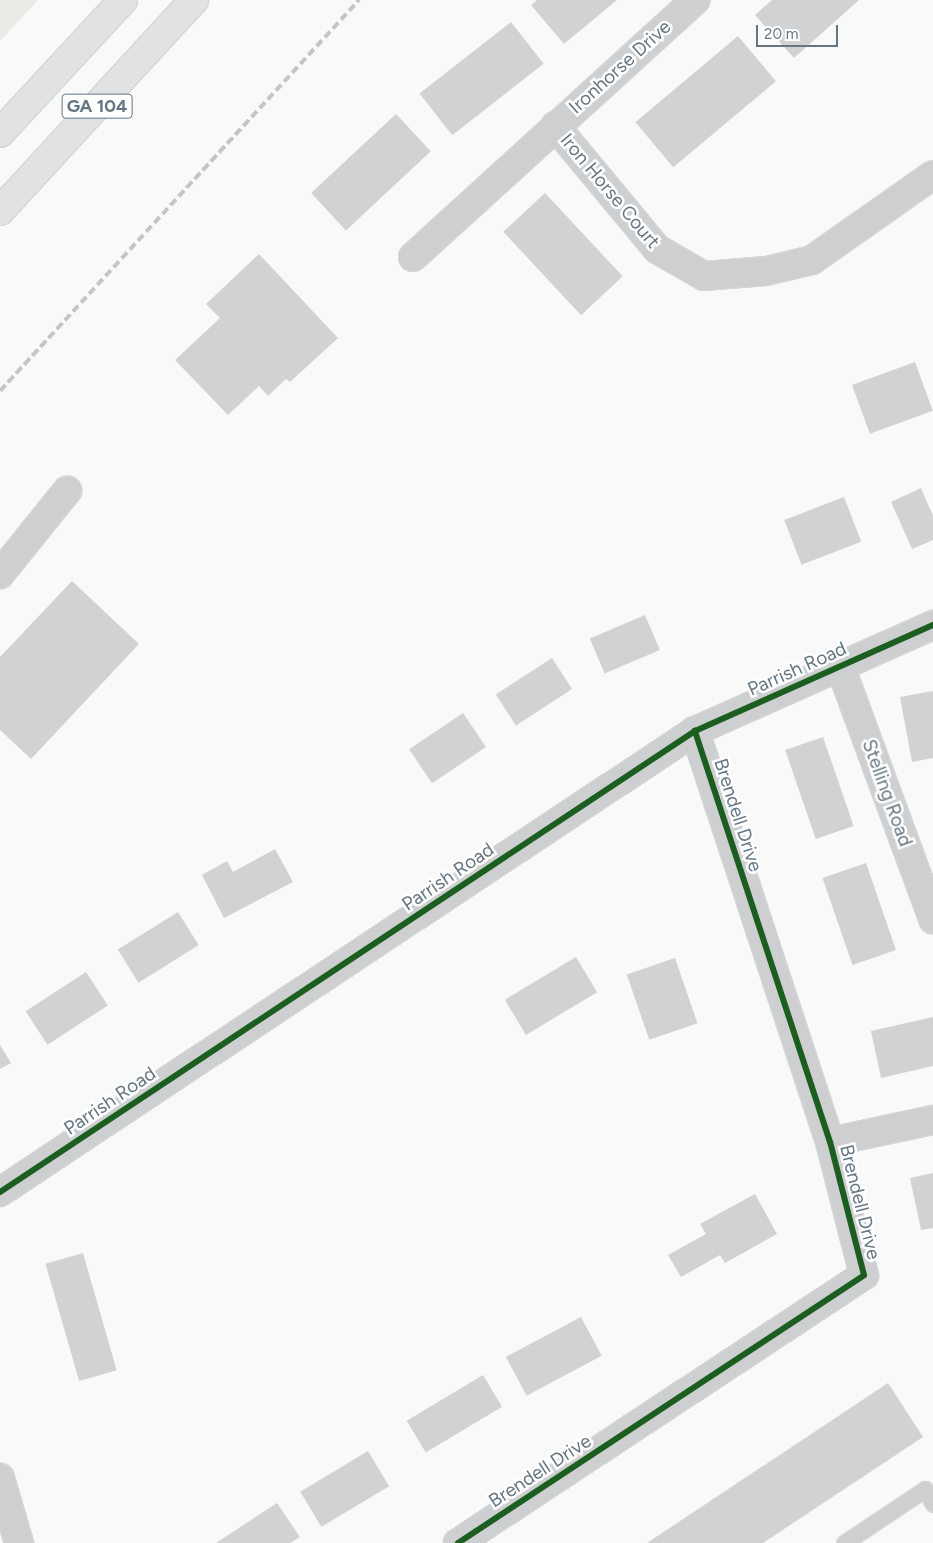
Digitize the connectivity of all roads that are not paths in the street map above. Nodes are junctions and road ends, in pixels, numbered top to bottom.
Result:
1 (123, 0) edge
2 (194, 0) edge
3 (695, 0) edge
4 (555, 126) junction
5 (0, 133) edge
6 (933, 175) edge
7 (0, 211) edge
8 (413, 257) dead end
9 (68, 491) dead end
10 (0, 574) edge
11 (933, 625) edge
12 (840, 666) junction
13 (695, 731) junction
14 (933, 919) edge
15 (933, 1120) edge
16 (830, 1142) junction
17 (0, 1192) edge
18 (0, 1478) edge
19 (933, 1504) edge
20 (19, 1543) edge
21 (458, 1543) edge
22 (844, 1543) edge

1 - 5 main road, GA 104
2 - 7 main road, GA 104
3 - 4 street, Ironhorse Drive
4 - 6 street, Iron Horse Court
4 - 8 street, Ironhorse Drive
9 - 10 street
11 - 12 street, Parrish Road
12 - 13 street, Parrish Road
12 - 14 street, Stelling Road
13 - 16 street, Brendell Drive
13 - 17 street, Parrish Road
15 - 16 street
16 - 21 street, Brendell Drive
18 - 20 street
19 - 22 lane

